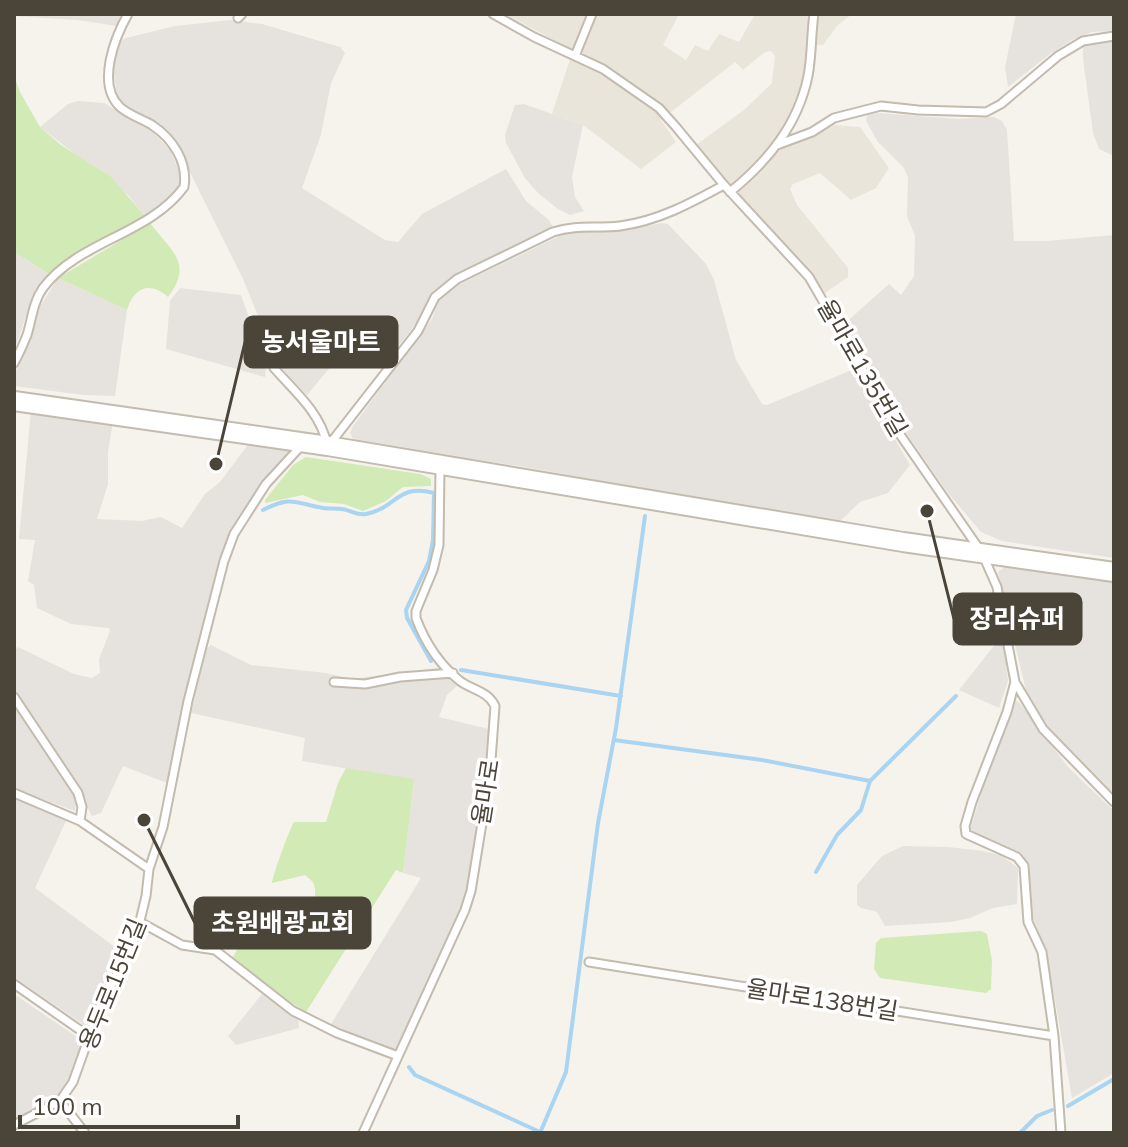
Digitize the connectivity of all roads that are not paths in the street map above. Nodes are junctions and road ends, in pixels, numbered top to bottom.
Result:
1 (128, 14) edge
2 (493, 14) edge
3 (592, 14) edge
4 (814, 14) edge
5 (1114, 36) edge
6 (575, 56) junction
7 (777, 145) junction
8 (724, 185) junction
9 (730, 192) junction
10 (14, 363) edge
11 (274, 368) dead end
12 (14, 401) edge
13 (304, 443) junction
14 (328, 446) junction
15 (440, 465) junction
16 (982, 553) junction
17 (1114, 572) edge
18 (453, 673) junction
19 (334, 682) dead end
20 (1015, 682) junction
21 (14, 697) edge
22 (14, 793) edge
23 (1114, 802) edge
24 (80, 821) junction
25 (149, 869) junction
26 (140, 922) junction
27 (589, 962) dead end
28 (14, 984) edge
29 (1054, 1036) junction
30 (90, 1037) junction
31 (398, 1056) junction
32 (60, 1101) junction
33 (14, 1125) edge
34 (85, 1133) edge
35 (363, 1133) edge
36 (1061, 1133) edge

1 - 10 lane
2 - 6 lane, 율마로135번길
3 - 6 lane
4 - 7 lane
5 - 7 lane
6 - 8 lane, 율마로135번길
7 - 9 lane
8 - 9 lane, 율마로135번길
8 - 14 lane
9 - 16 lane, 율마로135번길
11 - 14 lane
12 - 13 street
13 - 14 street
13 - 25 lane, 용두로15번길
14 - 15 street
15 - 16 street
15 - 18 lane, 율마로
16 - 17 street
16 - 20 lane
18 - 19 lane
18 - 31 lane, 율마로
20 - 23 lane
20 - 29 lane
21 - 24 lane
22 - 24 lane
24 - 25 lane
25 - 26 lane, 용두로15번길
26 - 30 lane, 용두로15번길
26 - 31 lane
27 - 29 lane, 율마로138번길
28 - 30 lane
29 - 36 lane
30 - 32 lane, 용두로15번길
31 - 35 lane, 율마로
32 - 33 lane
32 - 34 lane

